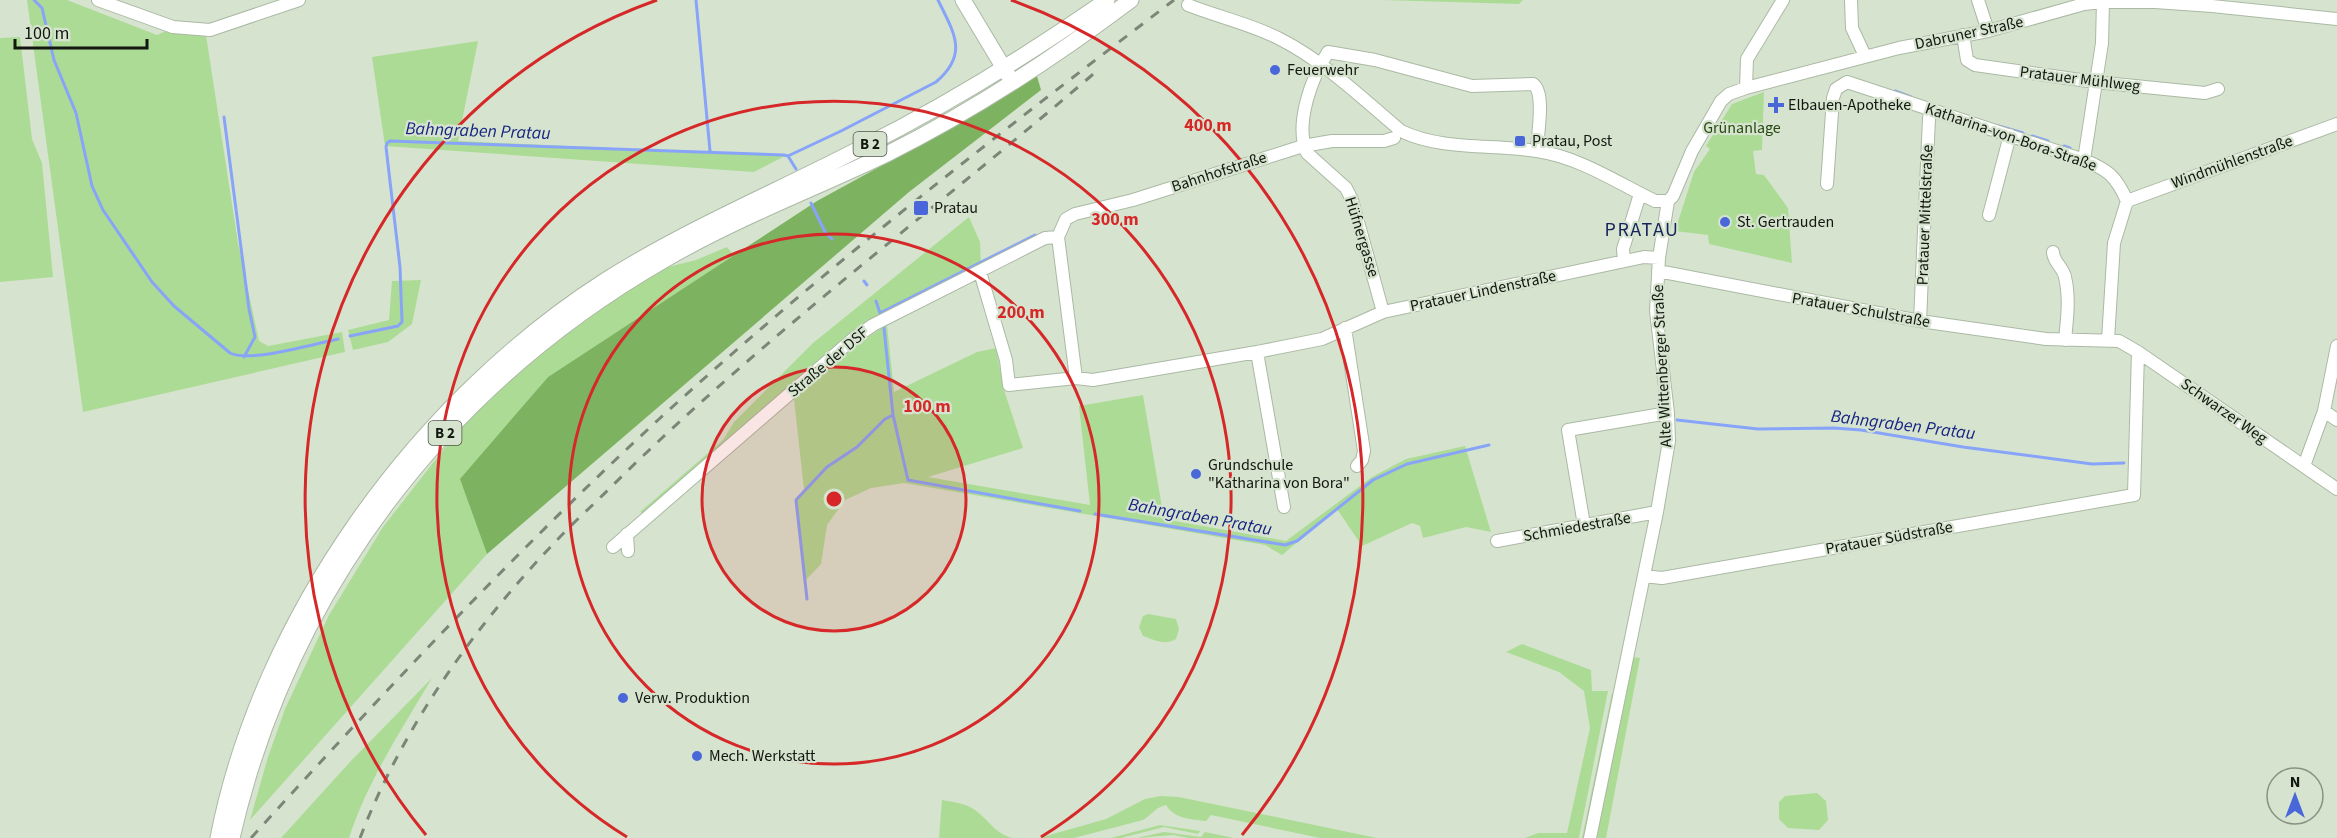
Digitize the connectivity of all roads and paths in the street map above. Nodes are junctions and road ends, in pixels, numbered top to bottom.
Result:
1 (98, 0) edge
2 (299, 0) edge
3 (963, 0) edge
4 (1107, 0) edge
5 (1131, 0) edge
6 (1783, 0) edge
7 (1851, 0) edge
8 (1978, 0) edge
9 (2103, 2) junction
10 (1188, 5) dead end
11 (2337, 19) edge
12 (1988, 32) junction
13 (1964, 35) junction
14 (1865, 56) junction
15 (1844, 62) junction
16 (1321, 64) junction
17 (1004, 69) junction
18 (1013, 82) junction
19 (1847, 82) junction
20 (2095, 82) junction
21 (1746, 88) junction
22 (2218, 88) dead end
23 (1931, 110) junction
24 (2337, 124) edge
25 (2010, 135) junction
26 (1394, 138) dead end
27 (1303, 146) junction
28 (1537, 151) junction
29 (2084, 160) junction
30 (1827, 184) dead end
31 (1640, 194) junction
32 (1668, 201) junction
33 (2127, 201) junction
34 (1989, 215) dead end
35 (1058, 237) junction
36 (2053, 252) dead end
37 (1659, 258) junction
38 (1624, 261) junction
39 (1658, 271) junction
40 (980, 272) junction
41 (1383, 312) junction
42 (1920, 321) junction
43 (1345, 328) junction
44 (2065, 340) junction
45 (2108, 340) junction
46 (2337, 346) edge
47 (1257, 352) junction
48 (2138, 352) junction
49 (1076, 378) junction
50 (2324, 411) junction
51 (1668, 413) junction
52 (2337, 420) edge
53 (1357, 466) dead end
54 (2304, 466) junction
55 (2337, 489) edge
56 (1284, 507) dead end
57 (1657, 512) junction
58 (1584, 525) junction
59 (627, 534) junction
60 (1497, 542) dead end
61 (613, 547) dead end
62 (628, 551) dead end
63 (1644, 576) junction
64 (223, 836) edge
65 (1590, 838) edge

1 - 2 street
3 - 17 main road
4 - 17 main road, B 2
5 - 18 main road, B 2
6 - 21 street
7 - 14 street
8 - 12 street
9 - 11 street, Dabruner Straße
9 - 12 street, Dabruner Straße
9 - 20 street
10 - 16 street
12 - 13 street, Dabruner Straße
13 - 14 street, Dabruner Straße
13 - 20 street, Pratauer Mühlweg
14 - 15 street, Dabruner Straße
15 - 19 street
15 - 21 street, Dabruner Straße
16 - 27 street
16 - 28 street
16 - 28 street
17 - 18 main road
17 - 64 main road, B 2
18 - 64 main road, B 2
19 - 23 street, Katharina-von-Bora-Straße
19 - 30 street
20 - 22 street, Pratauer Mühlweg
20 - 29 street
21 - 32 street, Alte Wittenberger Straße
23 - 25 street, Katharina-von-Bora-Straße
23 - 42 street, Pratauer Mittelstraße
24 - 33 street, Windmühlenstraße
25 - 29 street, Katharina-von-Bora-Straße
25 - 34 street
26 - 27 street, Bahnhofstraße
27 - 35 street, Bahnhofstraße
27 - 41 street, Hüfnergasse
28 - 31 street
29 - 33 street, Katharina-von-Bora-Straße
31 - 32 street
31 - 38 street
32 - 37 street, Alte Wittenberger Straße
33 - 45 street
35 - 40 street, Straße der DSF
35 - 49 street
36 - 44 street
37 - 38 street, Pratauer Lindenstraße
37 - 39 street, Alte Wittenberger Straße
38 - 41 street, Pratauer Lindenstraße
39 - 42 street, Pratauer Schulstraße
39 - 51 street, Alte Wittenberger Straße
40 - 49 street, Pratauer Lindenstraße
40 - 59 street, Straße der DSF
41 - 43 street, Pratauer Lindenstraße
42 - 44 street, Pratauer Schulstraße
43 - 47 street, Pratauer Lindenstraße
43 - 53 street
44 - 45 street, Pratauer Schulstraße
45 - 48 street, Schwarzer Weg
46 - 50 street
47 - 49 street, Pratauer Lindenstraße
47 - 56 street
48 - 54 street, Schwarzer Weg
48 - 63 street, Pratauer Südstraße
50 - 52 street
50 - 54 street
51 - 57 street, Alte Wittenberger Straße
51 - 58 street
54 - 55 street, Schwarzer Weg
57 - 58 street, Schmiedestraße
57 - 63 street, Alte Wittenberger Straße
58 - 60 street, Schmiedestraße
59 - 61 street, Straße der DSF
59 - 62 street
63 - 65 street, Alte Wittenberger Straße

